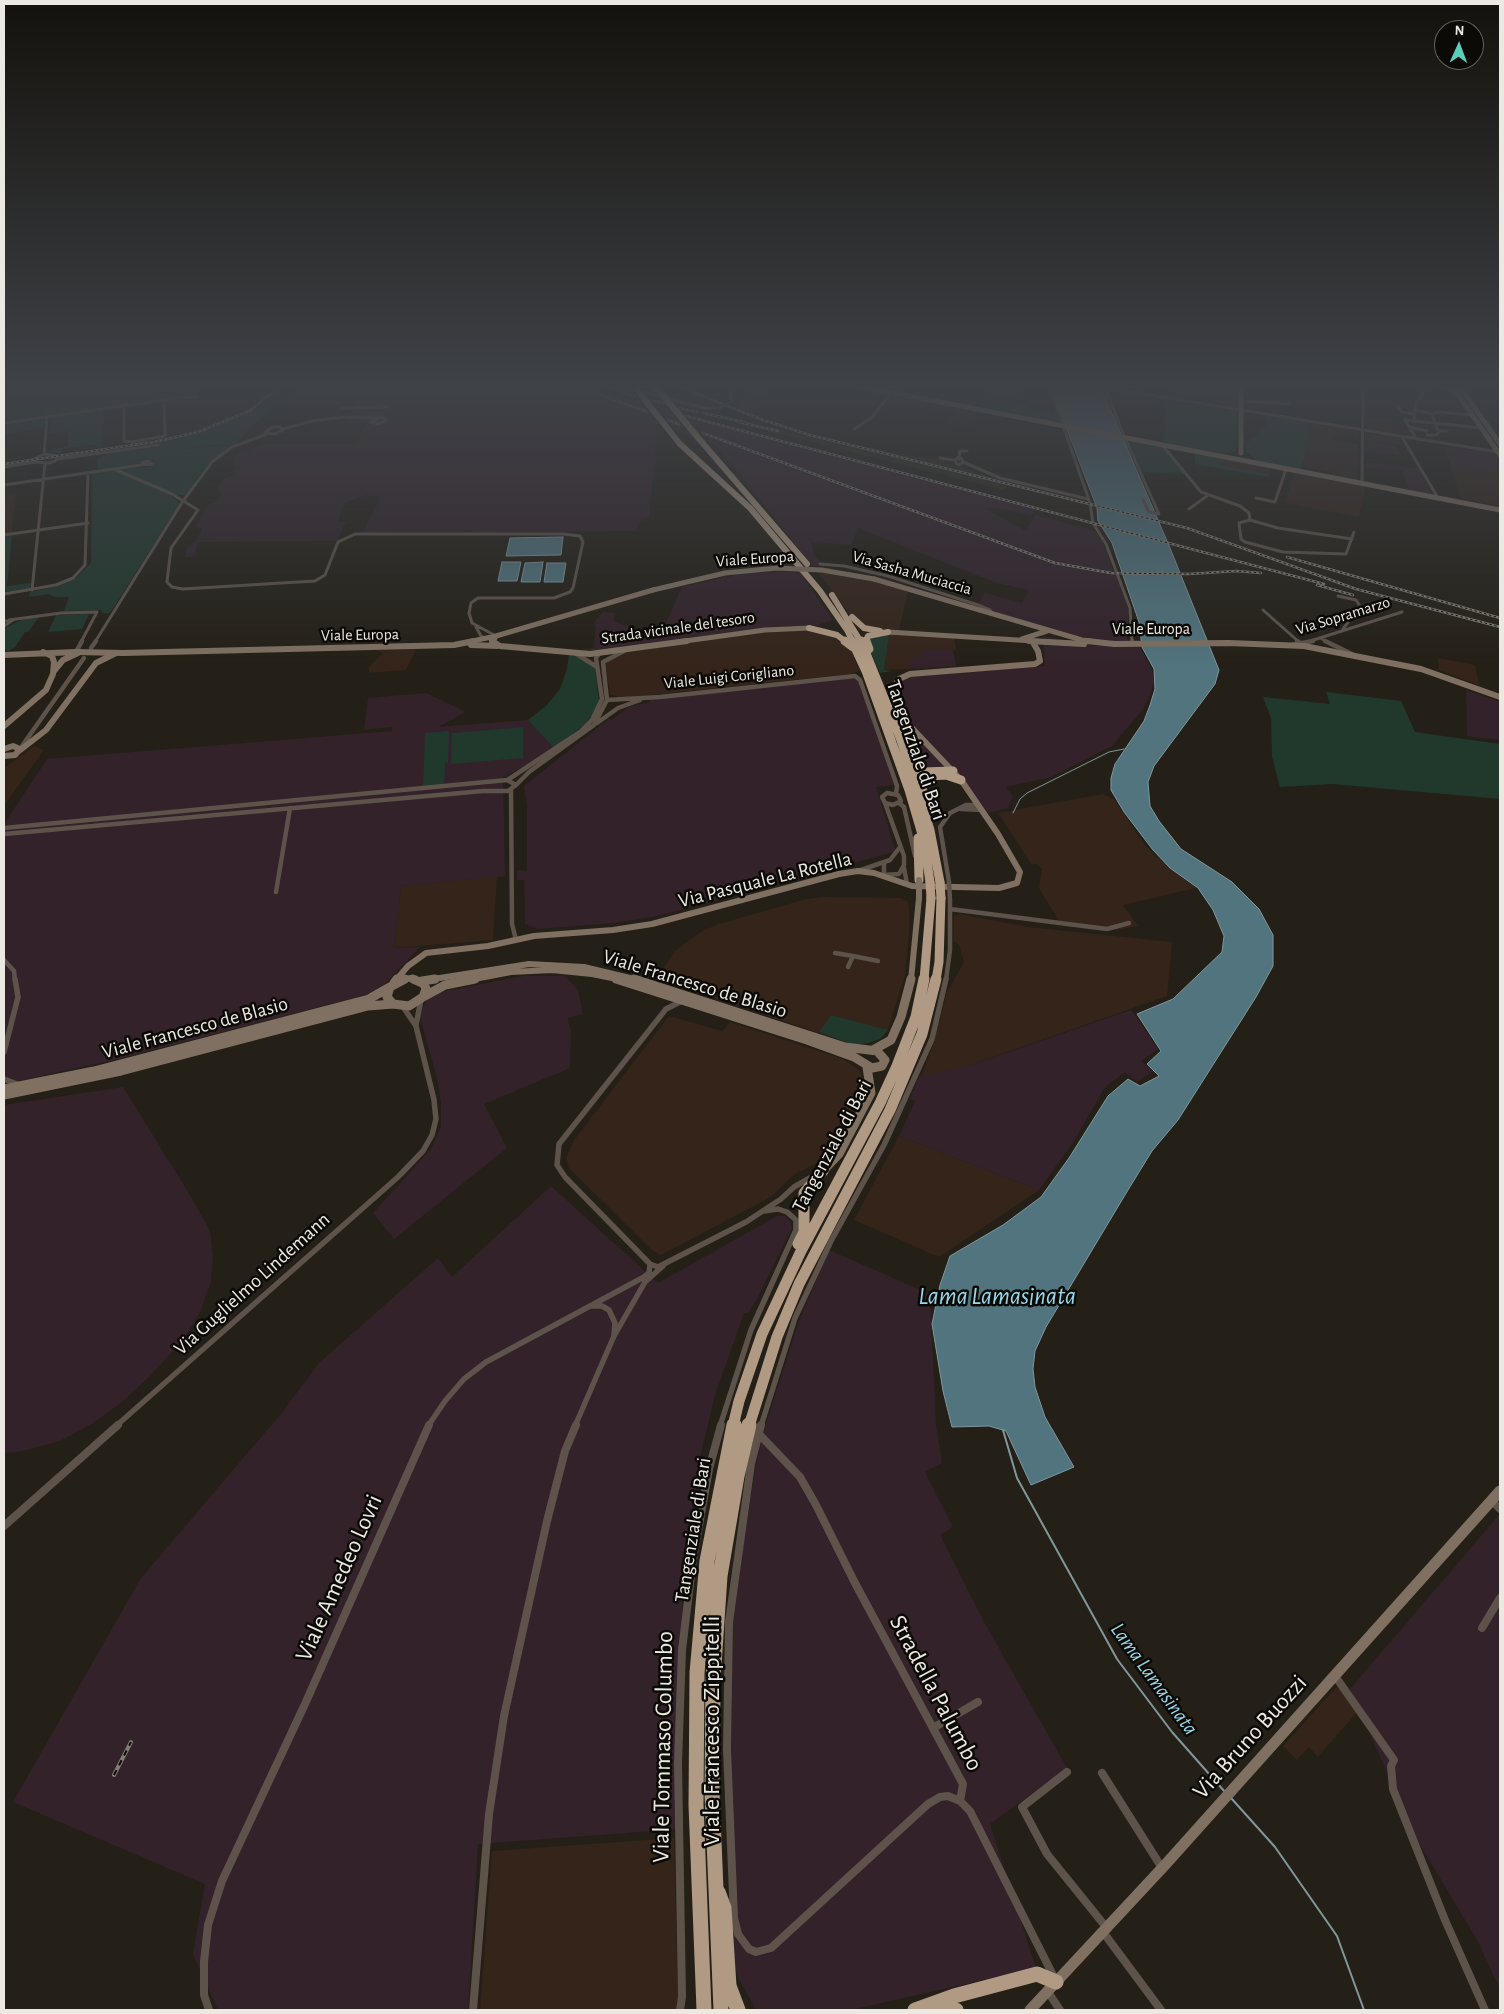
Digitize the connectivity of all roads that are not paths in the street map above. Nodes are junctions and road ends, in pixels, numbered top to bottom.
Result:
1 (42, 479) joint
2 (88, 479) edge
3 (136, 479) edge
4 (199, 479) edge
5 (718, 479) edge
6 (734, 479) edge
7 (1004, 479) edge
8 (1081, 479) edge
9 (1143, 479) edge
10 (1190, 479) edge
11 (1283, 479) edge
12 (1337, 479) edge
13 (1362, 479) edge
14 (1427, 479) edge
15 (1362, 484) junction
16 (4, 485) edge
17 (1207, 496) junction
18 (1256, 498) dead end
19 (1438, 498) junction
20 (1088, 499) junction
21 (1143, 500) dead end
22 (183, 501) junction
23 (1189, 509) dead end
24 (1500, 510) edge
25 (1250, 520) junction
26 (88, 523) junction
27 (38, 530) junction
28 (1354, 532) dead end
29 (4, 536) edge
30 (1352, 539) junction
31 (820, 564) dead end
32 (32, 590) junction
33 (4, 594) edge
34 (1338, 596) dead end
35 (835, 604) junction
36 (1263, 610) dead end
37 (1402, 612) dead end
38 (993, 614) junction
39 (10, 620) junction
40 (4, 621) edge
41 (1025, 624) junction
42 (4, 626) edge
43 (809, 628) junction
44 (477, 629) junction
45 (1049, 631) junction
46 (1341, 631) junction
47 (487, 632) junction
48 (513, 632) junction
49 (888, 632) junction
50 (496, 636) junction
51 (484, 639) junction
52 (1322, 639) junction
53 (1036, 641) junction
54 (468, 642) junction
55 (1299, 642) junction
56 (510, 644) junction
57 (1114, 644) junction
58 (1135, 644) junction
59 (454, 645) junction
60 (1291, 645) junction
61 (493, 646) junction
62 (500, 646) junction
63 (520, 647) junction
64 (626, 651) junction
65 (43, 652) junction
66 (84, 652) junction
67 (572, 652) junction
68 (120, 653) junction
69 (4, 654) edge
70 (598, 654) junction
71 (1352, 654) junction
72 (862, 660) junction
73 (603, 662) junction
74 (597, 667) junction
75 (53, 674) junction
76 (88, 674) junction
77 (879, 684) junction
78 (607, 694) junction
79 (1500, 696) edge
80 (660, 697) junction
81 (623, 699) junction
82 (606, 702) junction
83 (618, 708) junction
84 (594, 725) junction
85 (4, 726) edge
86 (901, 740) junction
87 (18, 749) junction
88 (4, 750) edge
89 (4, 756) edge
90 (945, 762) joint
91 (4, 763) edge
92 (947, 772) junction
93 (507, 780) junction
94 (961, 780) joint
95 (501, 782) junction
96 (516, 785) junction
97 (500, 790) junction
98 (511, 790) junction
99 (896, 794) junction
100 (971, 794) junction
101 (885, 803) junction
102 (899, 803) junction
103 (893, 805) junction
104 (966, 805) junction
105 (919, 807) junction
106 (981, 807) junction
107 (290, 808) junction
108 (958, 809) junction
109 (888, 811) junction
110 (4, 828) edge
111 (4, 834) edge
112 (900, 847) junction
113 (884, 862) junction
114 (904, 866) junction
115 (858, 871) junction
116 (884, 876) junction
117 (919, 880) junction
118 (940, 882) junction
119 (907, 884) junction
120 (276, 892) dead end
121 (936, 899) junction
122 (950, 909) junction
123 (1129, 923) dead end
124 (516, 940) junction
125 (835, 953) dead end
126 (853, 956) junction
127 (417, 958) junction
128 (4, 960) edge
129 (878, 961) dead end
130 (848, 967) dead end
131 (627, 979) junction
132 (420, 980) junction
133 (392, 985) junction
134 (654, 988) junction
135 (422, 999) junction
136 (685, 1001) junction
137 (393, 1004) junction
138 (402, 1007) junction
139 (416, 1026) junction
140 (870, 1051) junction
141 (4, 1052) edge
142 (865, 1065) junction
143 (4, 1079) edge
144 (27, 1085) junction
145 (4, 1089) edge
146 (4, 1095) edge
147 (823, 1172) junction
148 (764, 1211) junction
149 (650, 1264) junction
150 (663, 1266) junction
151 (786, 1282) junction
152 (590, 1306) junction
153 (614, 1336) junction
154 (758, 1433) junction
155 (1500, 1491) edge
156 (1491, 1501) junction
157 (1500, 1509) edge
158 (4, 1526) edge
159 (1500, 1598) edge
160 (1482, 1628) dead end
161 (1334, 1676) junction
162 (978, 1702) dead end
163 (933, 1728) junction
164 (1067, 1772) dead end
165 (1102, 1773) dead end
166 (960, 1801) junction
167 (1164, 1867) junction
168 (1104, 1930) junction
169 (722, 1948) junction
170 (1052, 1986) junction
171 (934, 2005) junction
172 (209, 2010) edge
173 (473, 2010) edge
174 (680, 2010) edge
175 (704, 2010) edge
176 (721, 2010) edge
177 (738, 2010) edge
178 (915, 2010) edge
179 (956, 2010) edge
180 (1030, 2010) edge
181 (1060, 2010) edge
182 (1161, 2010) edge
183 (1485, 2010) edge

1 - 16 street
1 - 27 street
2 - 26 street
3 - 22 street
4 - 22 street
5 - 35 highway, Tangenziale di Bari, bridge
6 - 35 highway, Tangenziale di Bari, bridge
7 - 20 street
8 - 20 street
9 - 21 street
10 - 17 street
11 - 18 street
12 - 15 main road
13 - 15 street
14 - 19 street
15 - 19 main road
17 - 23 street
17 - 25 street
19 - 24 main road
20 - 58 street
22 - 44 street
22 - 66 street
25 - 30 street
25 - 30 street
26 - 27 street
26 - 32 street
27 - 29 street
27 - 32 street
28 - 30 street
31 - 38 street, Via Sasha Muciaccia
32 - 33 street
34 - 46 street
35 - 43 highway
35 - 49 highway
35 - 72 highway, Tangenziale di Bari
35 - 77 highway, Tangenziale di Bari
36 - 55 street
37 - 46 street, Via Sopramarzo
38 - 41 main road, Viale Europa
38 - 48 main road, Viale Europa, bridge
39 - 40 street
39 - 42 street
39 - 66 street
41 - 45 main road, Viale Europa
41 - 53 main road
43 - 64 main road, Strada vicinale del tesoro
43 - 72 highway
44 - 47 street
44 - 51 street
44 - 54 street
45 - 53 main road
45 - 57 main road, Viale Europa
46 - 52 street, Via Sopramarzo
47 - 50 street
47 - 51 street
48 - 50 main road, Viale Europa
48 - 56 main road
49 - 53 main road
49 - 77 highway
50 - 51 main road, Viale Europa
50 - 56 main road
50 - 62 main road
51 - 54 main road, Viale Europa
51 - 61 main road
52 - 55 street, Via Sopramarzo
52 - 71 street
53 - 57 main road
53 - 90 main road
54 - 59 main road, Viale Europa
55 - 60 street, Via Sopramarzo
56 - 63 main road
57 - 58 main road, Viale Europa
58 - 60 main road, Viale Europa
59 - 61 main road
59 - 68 main road, Viale Europa
60 - 71 main road, Viale Europa
61 - 62 main road
62 - 63 main road
63 - 67 main road, Strada vicinale del tesoro
64 - 70 main road, Strada vicinale del tesoro
64 - 73 street
65 - 66 main road, Viale Europa
65 - 69 main road, Viale Europa
65 - 75 main road
66 - 68 main road, Viale Europa, bridge
66 - 75 main road
66 - 76 main road
66 - 87 street
67 - 70 main road, Strada vicinale del tesoro
67 - 74 street
68 - 76 main road
70 - 73 street
70 - 74 street
71 - 79 main road, Viale Europa
72 - 105 highway, Tangenziale di Bari
73 - 78 street
74 - 93 street
75 - 85 main road
76 - 87 main road
77 - 86 highway, Tangenziale di Bari
78 - 81 street
78 - 82 street
80 - 81 street, Viale Luigi Corigliano
80 - 83 street
80 - 99 street, Viale Luigi Corigliano
81 - 82 street, Viale Luigi Corigliano
82 - 83 street
82 - 84 street
83 - 84 street
84 - 96 street
86 - 92 highway
86 - 105 highway, Tangenziale di Bari
87 - 88 main road
87 - 89 main road
87 - 91 main road
90 - 92 highway
92 - 94 highway
92 - 105 highway
93 - 95 street
93 - 96 street
94 - 100 main road, Via Pasquale La Rotella
95 - 97 street
95 - 110 street
96 - 98 street
97 - 98 street
97 - 107 street
98 - 124 street
99 - 101 street
99 - 102 street
100 - 104 street
100 - 106 main road, Via Pasquale La Rotella
101 - 103 street
101 - 109 street
102 - 103 street
102 - 117 street
103 - 109 street
104 - 106 street
104 - 108 street
105 - 117 highway
105 - 118 highway, Tangenziale di Bari
106 - 108 street
106 - 119 main road, Via Pasquale La Rotella
107 - 111 street
107 - 120 street
108 - 118 street
109 - 112 street
112 - 113 street
112 - 114 street
113 - 115 street
113 - 116 street
114 - 116 street
114 - 119 street
115 - 116 main road, Via Pasquale La Rotella
115 - 124 main road, Via Pasquale La Rotella
116 - 119 main road, Via Pasquale La Rotella
117 - 121 main road, bridge
118 - 121 highway, Tangenziale di Bari, bridge
121 - 122 street, Viale Francesco Zippitelli
121 - 140 main road
121 - 151 highway, Tangenziale di Bari
121 - 169 highway, Tangenziale di Bari
122 - 123 street
122 - 154 street, Viale Francesco Zippitelli
124 - 127 main road, Via Pasquale La Rotella
125 - 126 street
126 - 129 street
126 - 130 street
127 - 132 main road
127 - 133 main road
128 - 141 street
131 - 132 main road, Viale Francesco de Blasio
131 - 134 main road, Viale Francesco de Blasio
131 - 135 main road, Viale Francesco de Blasio
132 - 133 main road
132 - 135 main road
133 - 137 main road
133 - 144 main road, Viale Francesco de Blasio
134 - 136 main road, Viale Francesco de Blasio
134 - 140 main road, Viale Francesco de Blasio
135 - 138 main road
135 - 139 street, Via Guglielmo Lindemann
136 - 142 main road, Viale Francesco de Blasio
136 - 149 street
137 - 138 main road
137 - 146 main road, Viale Francesco de Blasio
138 - 139 street, Via Guglielmo Lindemann
139 - 158 street, Via Guglielmo Lindemann
140 - 142 main road
140 - 142 main road
142 - 147 main road
143 - 144 street
144 - 145 main road, Viale Francesco de Blasio
147 - 148 street
147 - 151 highway
148 - 150 street
148 - 174 street, Viale Tommaso Columbo
149 - 150 street
149 - 152 street, Viale Amedeo Lovri
150 - 153 street
151 - 175 highway, Tangenziale di Bari
152 - 153 street
152 - 172 street, Viale Amedeo Lovri
153 - 173 street
154 - 163 street, Stradella Palumbo
154 - 166 street, Viale Francesco Zippitelli
155 - 156 main road, Via Bruno Buozzi
156 - 157 street
156 - 161 main road, Via Bruno Buozzi
159 - 160 street
161 - 167 main road, Via Bruno Buozzi
161 - 183 street
162 - 163 street
163 - 166 street, Stradella Palumbo
164 - 168 street
165 - 167 street
166 - 170 street, Stradella Palumbo
167 - 168 main road, Via Bruno Buozzi
168 - 170 main road, Via Bruno Buozzi
168 - 182 street
169 - 176 highway
169 - 177 highway
170 - 171 highway
170 - 180 main road, Via Bruno Buozzi
170 - 181 street, Stradella Palumbo
171 - 178 highway
171 - 179 highway

